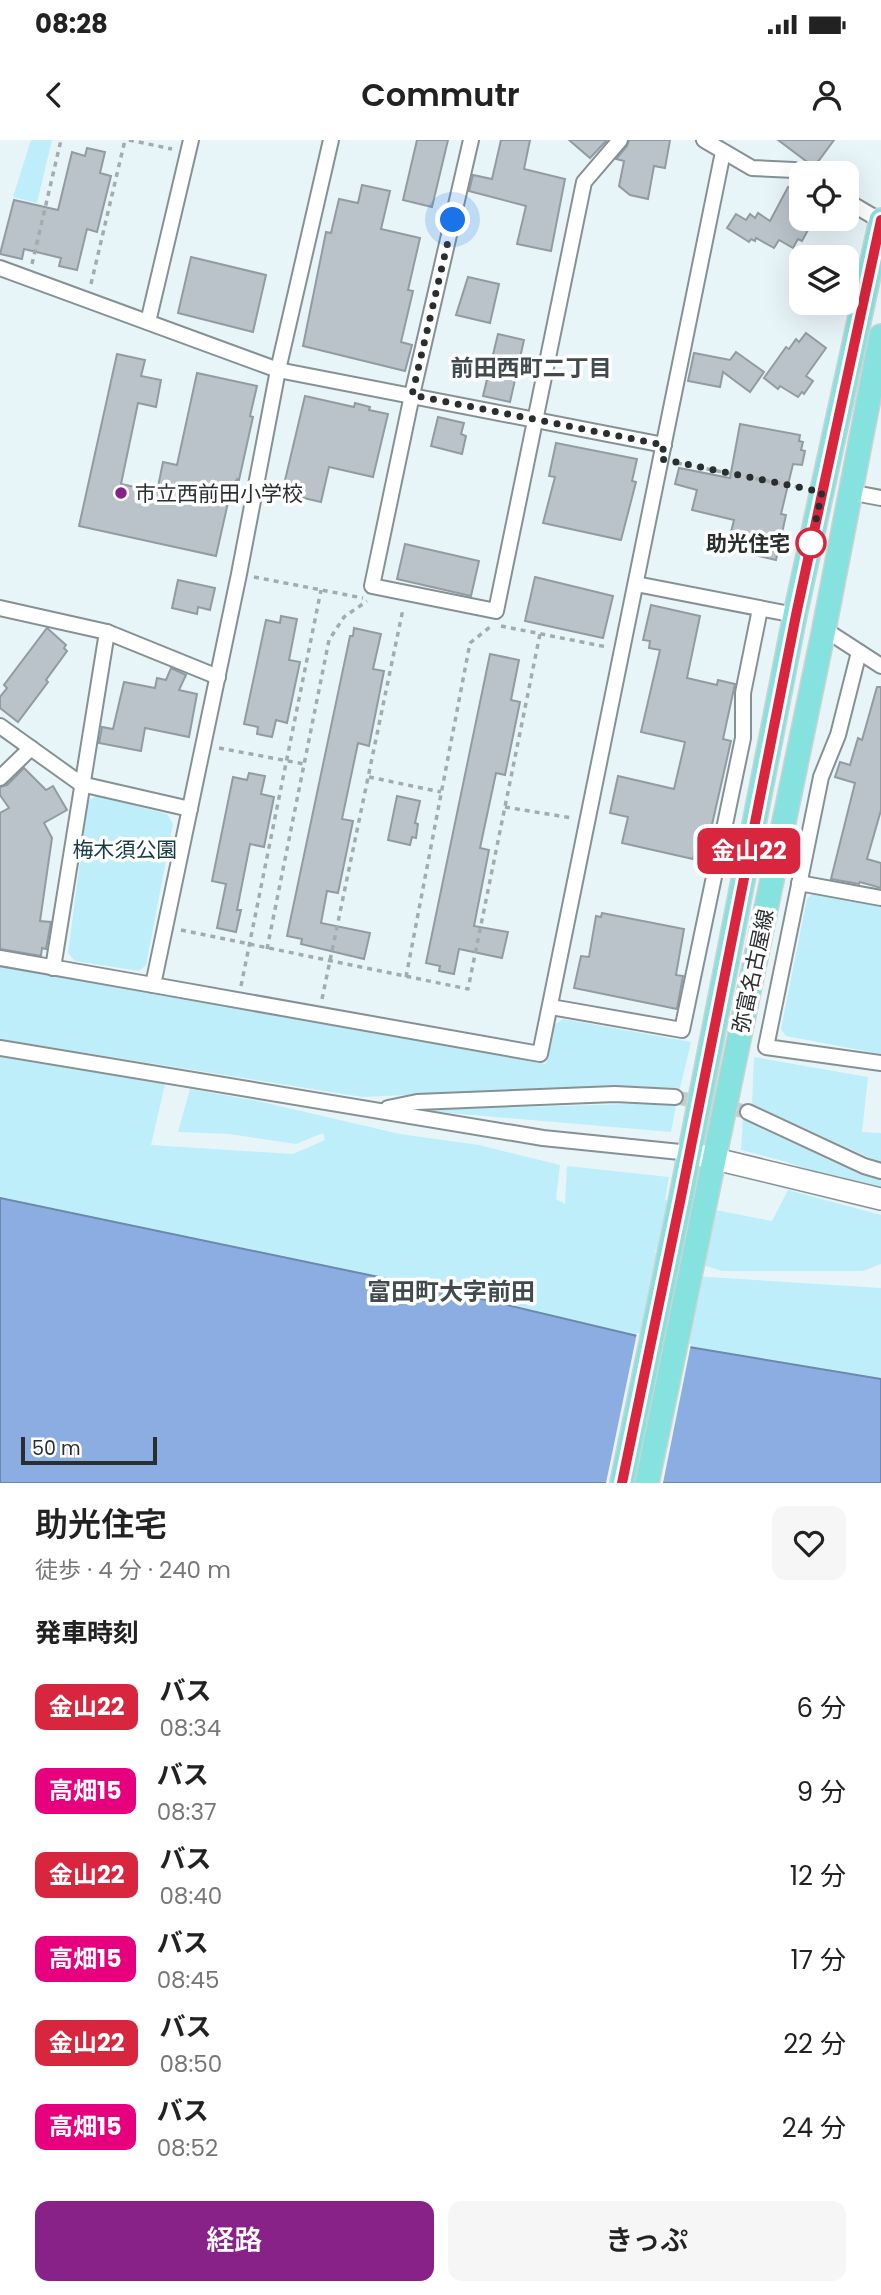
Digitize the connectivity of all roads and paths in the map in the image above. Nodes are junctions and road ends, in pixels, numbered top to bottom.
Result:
1 (61, 140) edge
2 (127, 140) edge
3 (331, 140) edge
4 (471, 140) edge
5 (620, 140) edge
6 (704, 140) edge
7 (189, 146) edge
8 (723, 152) junction
9 (789, 170) edge
10 (859, 208) edge
11 (881, 220) edge
12 (0, 268) edge
13 (28, 278) junction
14 (87, 300) junction
15 (148, 322) junction
16 (881, 336) edge
17 (278, 370) junction
18 (412, 395) junction
19 (535, 420) junction
20 (663, 452) junction
21 (822, 492) junction
22 (849, 492) junction
23 (881, 498) edge
24 (636, 584) junction
25 (321, 590) dead end
26 (369, 600) dead end
27 (404, 607) dead end
28 (0, 608) edge
29 (760, 608) junction
30 (796, 615) junction
31 (493, 624) dead end
32 (824, 629) junction
33 (107, 632) junction
34 (540, 634) dead end
35 (859, 652) junction
36 (881, 666) edge
37 (218, 677) junction
38 (0, 726) edge
39 (204, 744) junction
40 (31, 748) junction
41 (286, 761) junction
42 (304, 764) junction
43 (369, 777) junction
44 (0, 778) edge
45 (81, 784) junction
46 (441, 792) junction
47 (505, 807) junction
48 (190, 810) junction
49 (588, 821) junction
50 (799, 883) junction
51 (881, 898) edge
52 (166, 927) junction
53 (249, 945) junction
54 (267, 949) junction
55 (0, 958) edge
56 (331, 962) junction
57 (53, 968) junction
58 (406, 977) junction
59 (153, 985) junction
60 (238, 1000) junction
61 (551, 1007) junction
62 (318, 1014) junction
63 (0, 1048) edge
64 (881, 1063) edge
65 (675, 1097) tunnel mouth
66 (380, 1110) junction
67 (748, 1112) tunnel mouth
68 (690, 1153) junction
69 (713, 1159) junction
70 (881, 1171) edge
71 (881, 1199) edge
72 (622, 1483) edge
73 (646, 1483) edge

1 - 13 path
2 - 7 path
2 - 14 path
3 - 17 street
4 - 18 street
5 - 19 street
6 - 8 street
7 - 15 street
8 - 9 street
8 - 20 street
10 - 11 street
11 - 21 main road, 弥富名古屋線
12 - 13 street
13 - 14 street
14 - 15 street
15 - 17 street
16 - 22 main road, 弥富名古屋線
17 - 18 street
17 - 37 street
18 - 19 street
18 - 19 street
19 - 20 street
20 - 21 path
20 - 24 street
21 - 30 main road, 弥富名古屋線
22 - 23 street
22 - 32 main road, 弥富名古屋線
24 - 29 street
24 - 49 street
25 - 41 path
26 - 42 path
27 - 43 path
28 - 33 street
29 - 30 street
29 - 61 street
30 - 68 main road, 弥富名古屋線
31 - 46 path
32 - 35 street
32 - 69 main road, 弥富名古屋線
33 - 37 street
33 - 45 street
34 - 47 path
35 - 36 street
35 - 50 street
37 - 39 street
38 - 40 street
39 - 41 path
39 - 48 street
40 - 44 street
40 - 45 street
41 - 42 path
41 - 53 path
42 - 54 path
43 - 46 path
43 - 56 path
45 - 48 street
45 - 57 street
46 - 58 path
47 - 49 path
47 - 58 path
48 - 52 street
49 - 61 street
50 - 51 street
50 - 64 street
52 - 53 path
52 - 59 street
53 - 54 path
53 - 60 path
54 - 56 path
55 - 57 street
56 - 58 path
56 - 62 path
57 - 59 street
59 - 60 street
60 - 62 street
61 - 62 street
63 - 66 street
65 - 66 street
66 - 68 street
67 - 70 street
68 - 69 street
68 - 72 main road, 弥富名古屋線
69 - 71 street
69 - 73 main road, 弥富名古屋線

